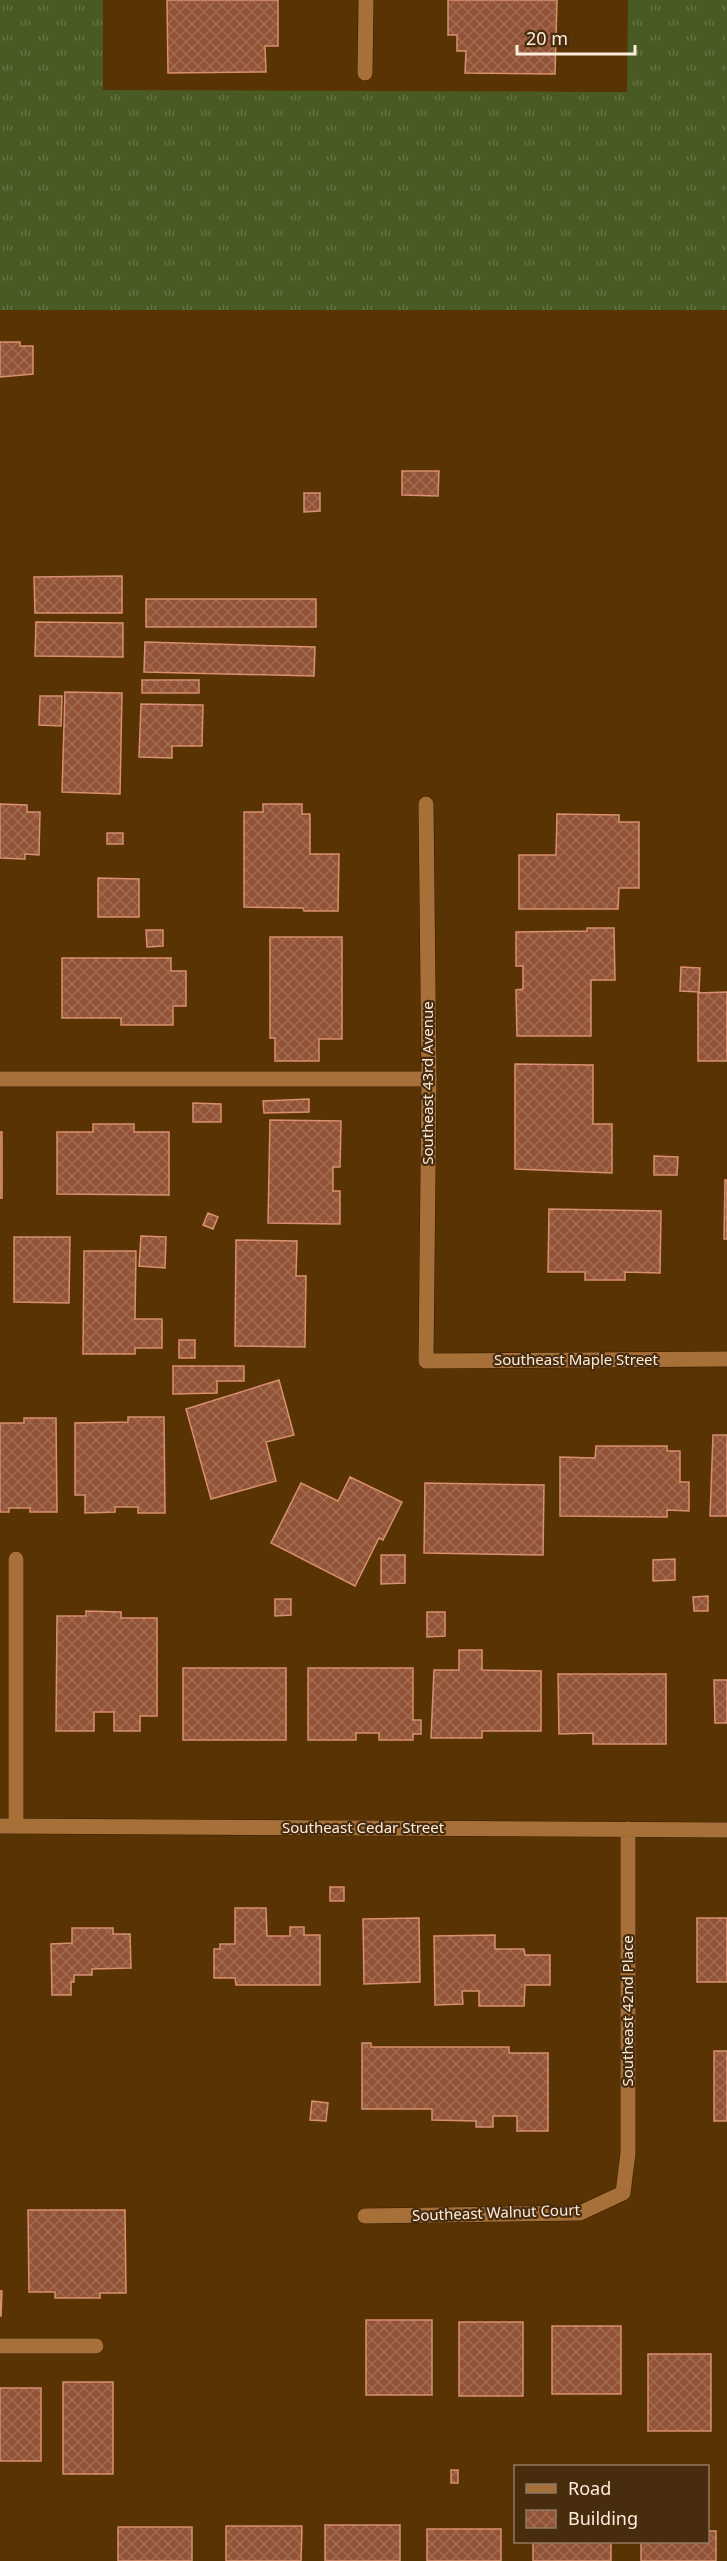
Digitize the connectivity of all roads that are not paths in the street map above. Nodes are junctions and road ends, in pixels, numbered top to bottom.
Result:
1 (366, 0) edge
2 (365, 73) dead end
3 (426, 804) dead end
4 (0, 1079) edge
5 (429, 1079) junction
6 (727, 1359) edge
7 (426, 1361) joint
8 (16, 1559) dead end
9 (0, 1826) edge
10 (16, 1826) junction
11 (628, 1829) junction
12 (727, 1830) edge
13 (623, 2193) joint
14 (365, 2217) dead end
15 (0, 2346) edge
16 (96, 2346) dead end

1 - 2 street
3 - 5 street, Southeast 43rd Avenue
4 - 5 street
5 - 7 street, Southeast 43rd Avenue
6 - 7 street, Southeast Maple Street
8 - 10 street
9 - 10 street, Southeast Cedar Street
10 - 11 street, Southeast Cedar Street
11 - 12 street, Southeast Cedar Street
11 - 13 street, Southeast 42nd Place
13 - 14 street, Southeast Walnut Court
15 - 16 street

